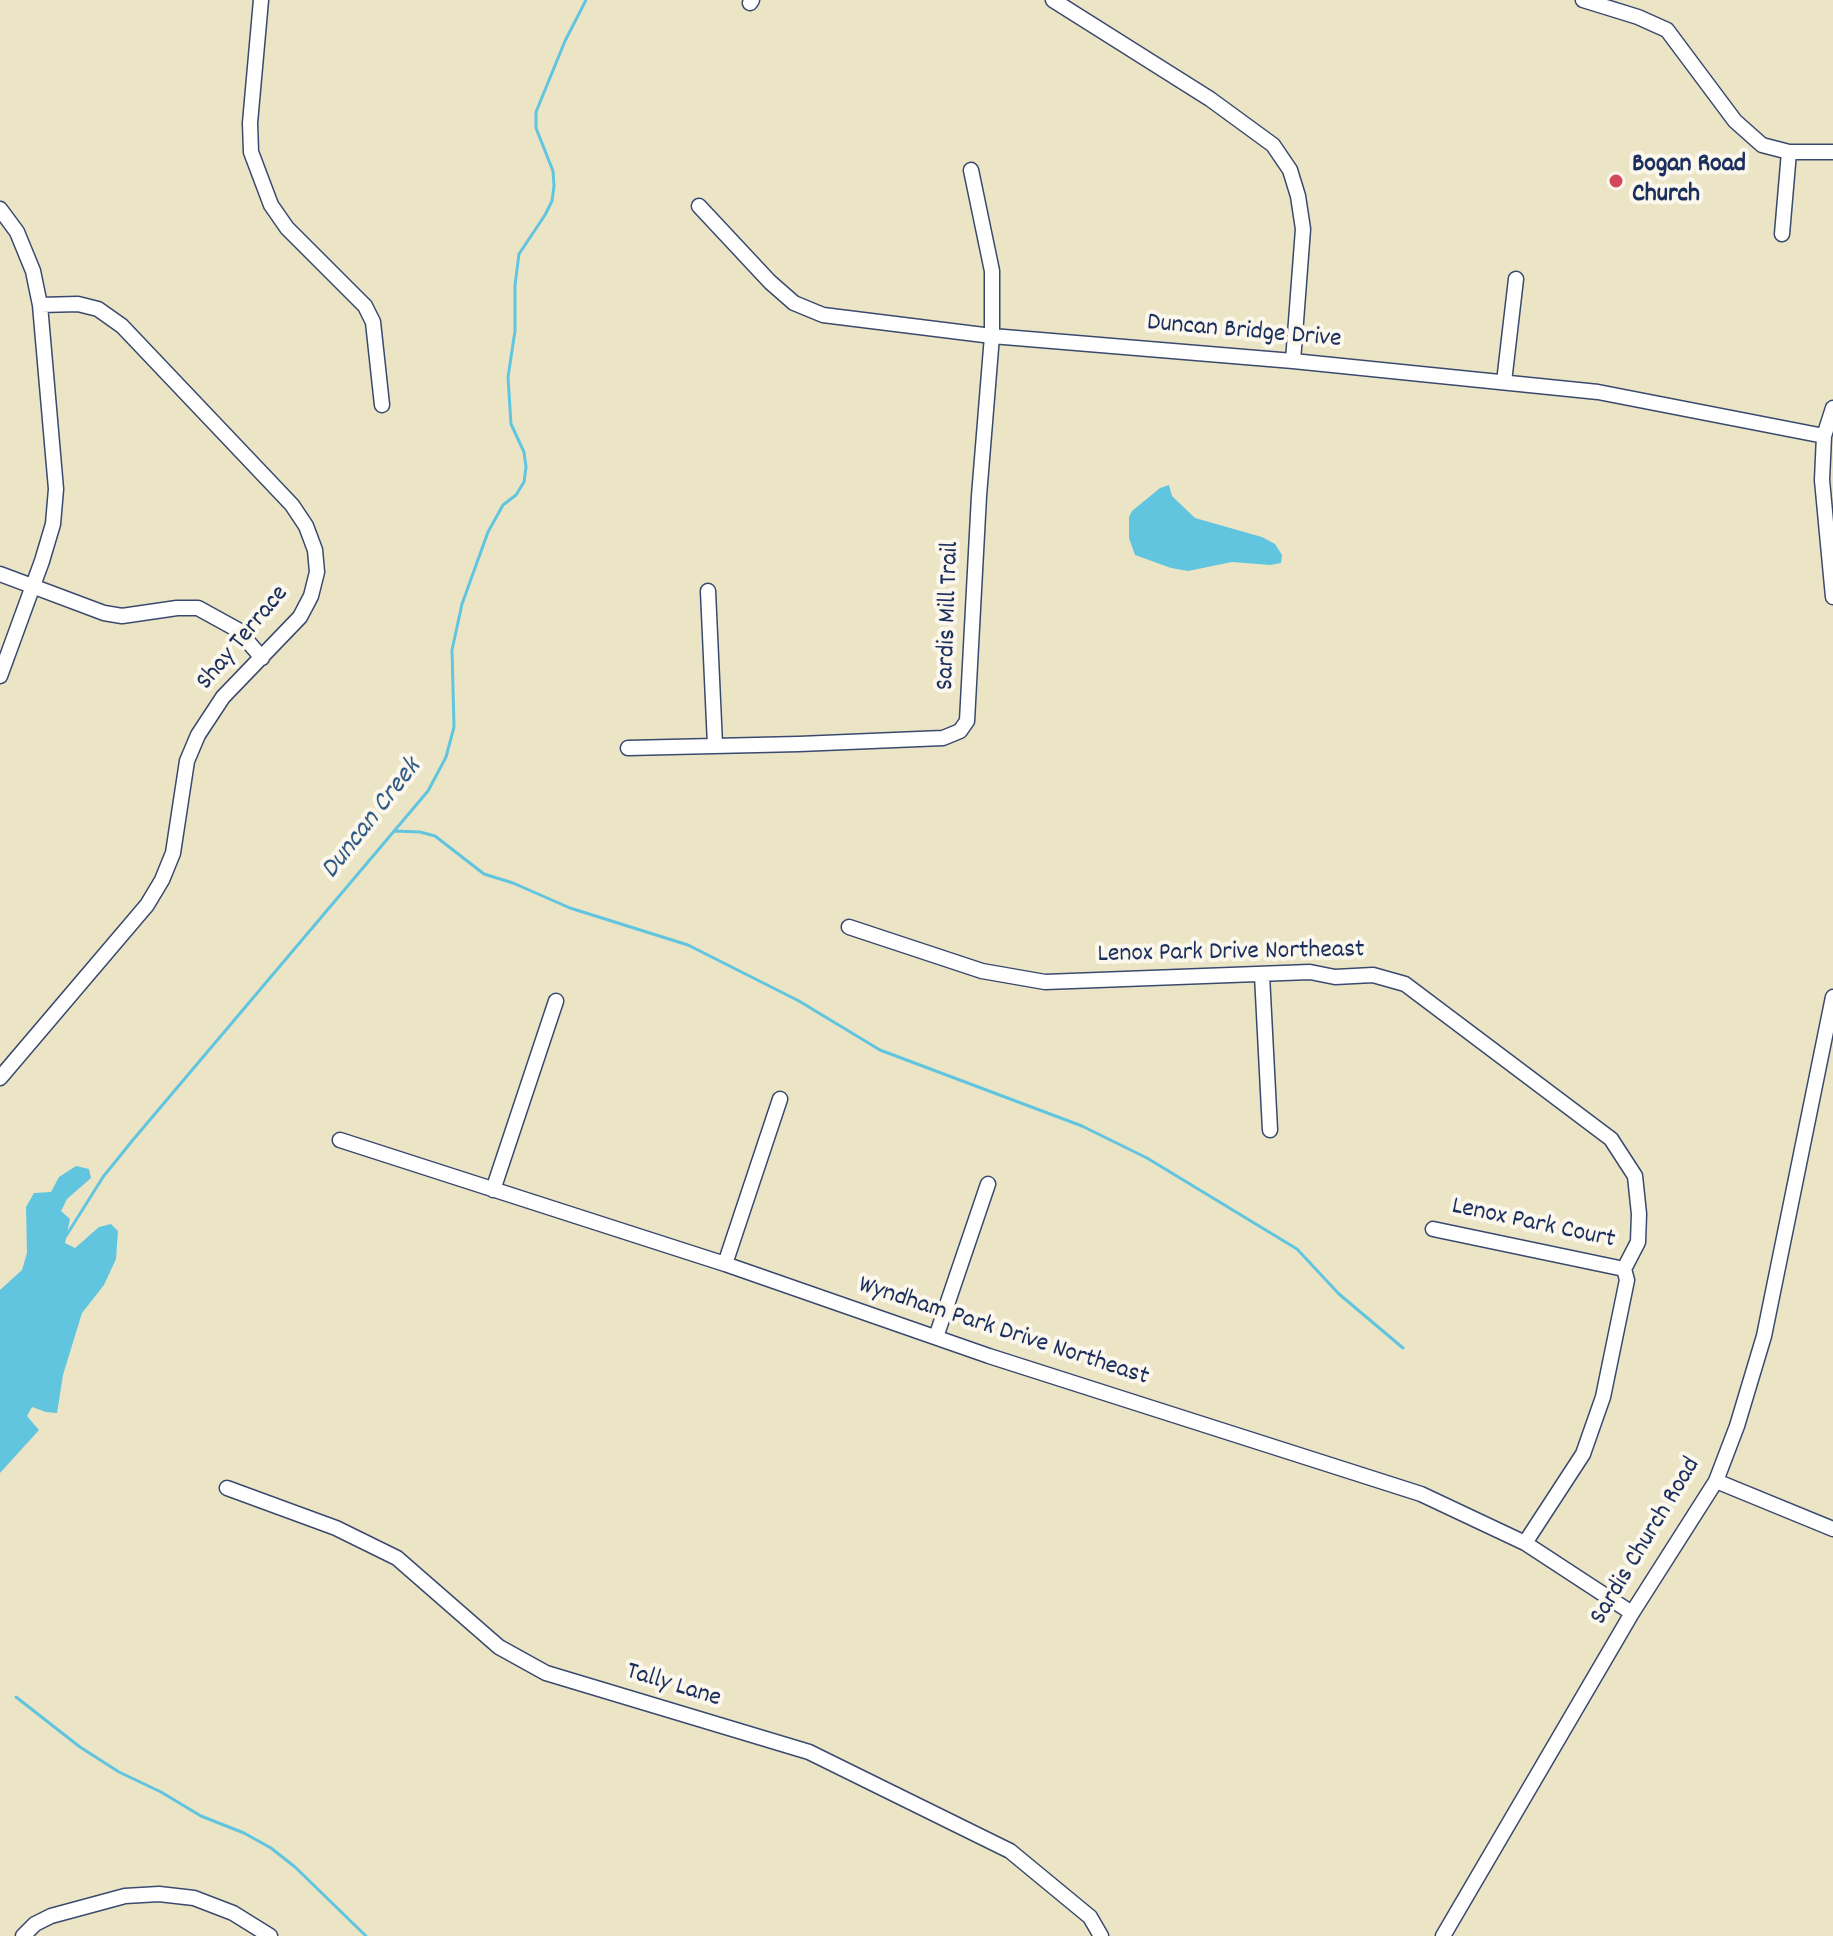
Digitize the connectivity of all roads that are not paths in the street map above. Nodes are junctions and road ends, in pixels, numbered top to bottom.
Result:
1 (261, 0) edge
2 (1053, 0) edge
3 (1583, 0) edge
4 (1789, 152) junction
5 (1833, 152) edge
6 (971, 170) dead end
7 (699, 206) dead end
8 (0, 209) edge
9 (1782, 234) dead end
10 (1516, 279) dead end
11 (40, 305) junction
12 (992, 336) junction
13 (1293, 361) junction
14 (1504, 382) junction
15 (382, 405) dead end
16 (1833, 408) edge
17 (1824, 436) junction
18 (0, 574) edge
19 (34, 585) junction
20 (708, 591) dead end
21 (1833, 597) edge
22 (262, 658) junction
23 (0, 676) edge
24 (715, 745) junction
25 (628, 748) dead end
26 (849, 927) dead end
27 (1262, 975) junction
28 (1833, 997) edge
29 (556, 1001) dead end
30 (0, 1078) edge
31 (780, 1099) dead end
32 (1270, 1130) dead end
33 (340, 1140) dead end
34 (988, 1184) dead end
35 (493, 1190) junction
36 (1433, 1229) dead end
37 (725, 1264) junction
38 (1624, 1269) junction
39 (936, 1337) junction
40 (1716, 1481) junction
41 (227, 1488) dead end
42 (1833, 1529) edge
43 (1525, 1543) junction
44 (1632, 1613) junction
45 (23, 1936) edge
46 (270, 1936) edge
47 (1101, 1936) edge
48 (1443, 1936) edge

1 - 15 street
2 - 13 street
3 - 4 street
4 - 5 street
4 - 9 street
6 - 12 street, Sardis Mill Trail
7 - 12 street, Duncan Bridge Drive
8 - 11 street
10 - 14 street
11 - 19 street
11 - 22 street, Shay Terrace
12 - 13 street, Duncan Bridge Drive
12 - 24 street, Sardis Mill Trail
13 - 14 street, Duncan Bridge Drive
14 - 17 street, Duncan Bridge Drive
16 - 17 street
17 - 21 street
18 - 19 street
19 - 22 street
19 - 23 street
20 - 24 street
22 - 30 street, Shay Terrace
24 - 25 street, Sardis Mill Trail
26 - 27 street, Lenox Park Drive Northeast
27 - 32 street
27 - 38 street, Lenox Park Drive Northeast
28 - 40 street, Sardis Church Road
29 - 35 street
31 - 37 street
33 - 35 street, Wyndham Park Drive Northeast
34 - 39 street
35 - 37 street, Wyndham Park Drive Northeast
36 - 38 street, Lenox Park Court
37 - 39 street, Wyndham Park Drive Northeast
38 - 43 street, Lenox Park Drive Northeast
39 - 43 street, Wyndham Park Drive Northeast
40 - 42 street
40 - 44 street, Sardis Church Road
41 - 47 street, Tally Lane
43 - 44 street, Wyndham Park Drive Northeast
44 - 48 street, Sardis Church Road
45 - 46 street

